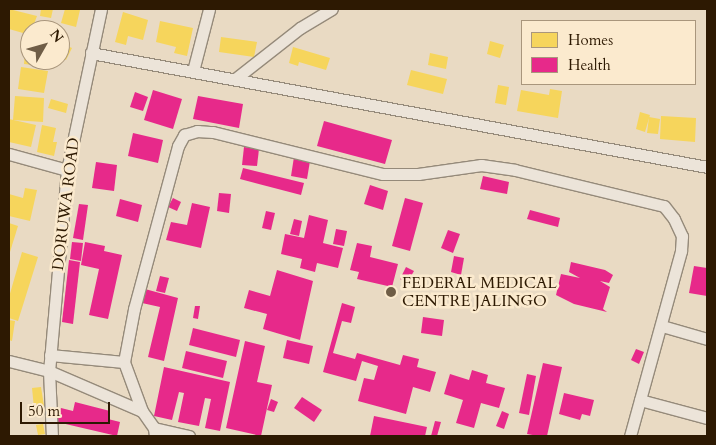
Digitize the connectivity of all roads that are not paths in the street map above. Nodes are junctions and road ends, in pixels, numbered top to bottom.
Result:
1 (101, 9) edge
2 (209, 9) edge
3 (332, 9) edge
4 (91, 53) junction
5 (193, 71) junction
6 (235, 79) junction
7 (9, 154) edge
8 (707, 167) edge
9 (67, 170) junction
10 (662, 326) junction
11 (707, 339) edge
12 (50, 356) junction
13 (9, 362) edge
14 (124, 362) junction
15 (49, 371) junction
16 (640, 400) junction
17 (142, 411) junction
18 (707, 418) edge
19 (154, 432) edge
20 (52, 436) edge
21 (189, 436) edge
22 (630, 436) edge

1 - 4 street, DORUWA ROAD
2 - 5 street
3 - 6 street
4 - 5 street
4 - 9 street, DORUWA ROAD
5 - 6 street
6 - 8 street
7 - 9 street
9 - 12 street, DORUWA ROAD
10 - 11 street
10 - 14 street
10 - 16 street
12 - 14 street
12 - 15 street, DORUWA ROAD
13 - 15 street
14 - 17 street
15 - 17 street
15 - 20 street, DORUWA ROAD
16 - 18 street
16 - 22 street
17 - 19 street
19 - 21 street

